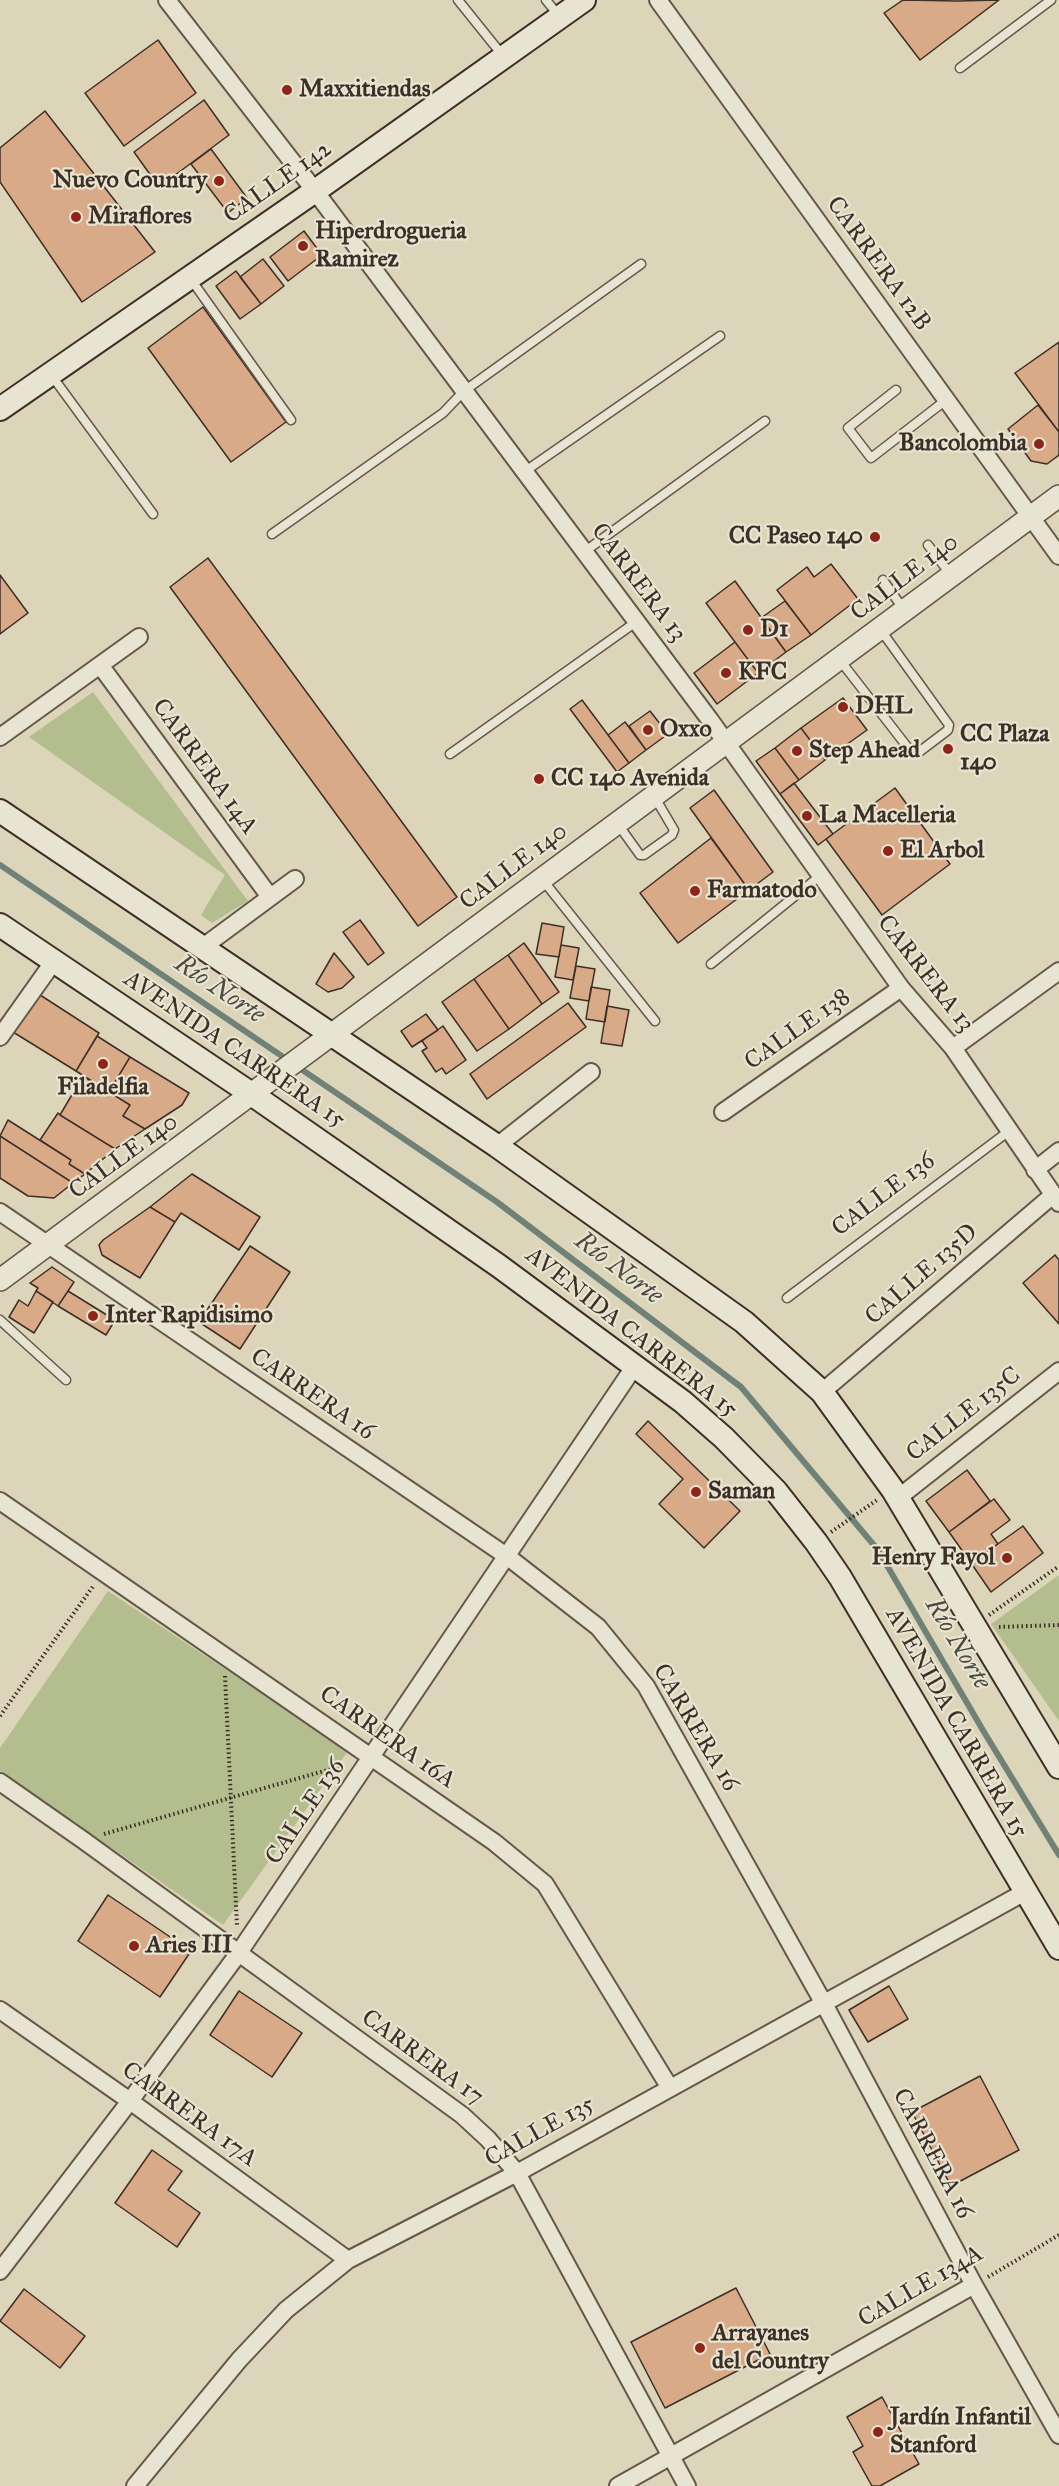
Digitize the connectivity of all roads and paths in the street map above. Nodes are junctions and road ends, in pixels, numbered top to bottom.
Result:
1 (167, 0) edge
2 (458, 0) edge
3 (584, 0) edge
4 (658, 0) edge
5 (1051, 0) edge
6 (553, 8) edge
7 (504, 58) junction
8 (960, 68) dead end
9 (315, 191) junction
10 (640, 264) dead end
11 (189, 277) junction
12 (720, 336) dead end
13 (50, 373) junction
14 (896, 390) dead end
15 (464, 391) junction
16 (946, 400) junction
17 (0, 409) edge
18 (291, 420) dead end
19 (765, 421) dead end
20 (524, 472) junction
21 (1059, 496) edge
22 (153, 514) dead end
23 (1031, 517) junction
24 (272, 534) dead end
25 (928, 545) dead end
26 (584, 552) junction
27 (1059, 556) edge
28 (951, 575) junction
29 (884, 580) dead end
30 (904, 610) junction
31 (636, 622) junction
32 (880, 628) junction
33 (139, 637) dead end
34 (838, 659) junction
35 (100, 665) junction
36 (0, 737) edge
37 (726, 742) junction
38 (450, 754) dead end
39 (654, 796) junction
40 (0, 811) edge
41 (617, 823) junction
42 (821, 874) junction
43 (295, 879) dead end
44 (541, 879) junction
45 (270, 897) junction
46 (0, 925) edge
47 (203, 947) junction
48 (54, 961) junction
49 (711, 964) dead end
50 (1059, 971) edge
51 (901, 988) junction
52 (655, 1021) dead end
53 (0, 1037) edge
54 (327, 1037) junction
55 (953, 1048) junction
56 (591, 1072) dead end
57 (258, 1090) junction
58 (723, 1112) dead end
59 (1009, 1131) junction
60 (497, 1146) junction
61 (1059, 1151) edge
62 (1035, 1170) junction
63 (1056, 1199) edge
64 (0, 1212) edge
65 (48, 1245) junction
66 (0, 1280) edge
67 (787, 1298) dead end
68 (0, 1320) edge
69 (634, 1367) junction
70 (1059, 1371) edge
71 (66, 1380) dead end
72 (822, 1392) junction
73 (887, 1499) junction
74 (0, 1501) edge
75 (834, 1530) dead end
76 (508, 1557) junction
77 (1059, 1566) edge
78 (103, 1572) junction
79 (1059, 1625) edge
80 (978, 1631) junction
81 (224, 1654) junction
82 (0, 1716) edge
83 (372, 1757) junction
84 (1059, 1767) edge
85 (0, 1782) edge
86 (230, 1799) junction
87 (83, 1840) junction
88 (1024, 1892) junction
89 (1059, 1948) edge
90 (238, 1954) junction
91 (823, 2002) junction
92 (0, 2010) edge
93 (670, 2088) junction
94 (130, 2101) junction
95 (517, 2173) junction
96 (1059, 2235) edge
97 (348, 2260) junction
98 (0, 2271) edge
99 (974, 2285) junction
100 (1059, 2435) edge
101 (671, 2458) junction
102 (135, 2486) edge
103 (618, 2486) edge
104 (687, 2486) edge

1 - 9 street, CARRERA 13
2 - 7 lane
3 - 6 main road, CALLE 142
4 - 16 street, CARRERA 12B
5 - 8 lane
6 - 7 main road, CALLE 142
7 - 9 main road, CALLE 142
9 - 11 main road, CALLE 142
9 - 15 street, CARRERA 13
10 - 15 lane
11 - 13 main road, CALLE 142
11 - 18 lane
12 - 20 lane
13 - 17 main road, CALLE 142
13 - 22 lane
14 - 16 lane
15 - 20 street, CARRERA 13
15 - 24 lane
16 - 23 street, CARRERA 12B
19 - 26 lane
20 - 26 street, CARRERA 13
21 - 23 street, CALLE 140
23 - 27 street, CARRERA 12B
23 - 28 street, CALLE 140
25 - 28 lane
26 - 31 street, CARRERA 13
28 - 30 street, CALLE 140
29 - 30 lane
30 - 32 street, CALLE 140
31 - 37 street, CARRERA 13
31 - 38 lane
32 - 34 street, CALLE 140
32 - 34 lane
33 - 35 street
34 - 37 street, CALLE 140
35 - 36 street
35 - 45 street, CARRERA 14A
37 - 39 street, CALLE 140
37 - 42 street, CARRERA 13
39 - 41 street, CALLE 140
39 - 41 lane
40 - 47 main road
41 - 44 street, CALLE 140
42 - 49 lane
42 - 51 street, CARRERA 13
43 - 45 street
44 - 52 lane
44 - 54 street, CALLE 140
45 - 47 street
46 - 48 main road, AVENIDA CARRERA 15
47 - 54 main road
48 - 53 street
48 - 57 main road, AVENIDA CARRERA 15
50 - 55 street
51 - 55 street, CARRERA 13
51 - 58 street, CALLE 138
54 - 57 street, CALLE 140
54 - 60 main road
55 - 59 street, CARRERA 13
56 - 60 street
57 - 65 street, CALLE 140
57 - 69 main road, AVENIDA CARRERA 15
59 - 62 street, CARRERA 13
59 - 67 lane, CALLE 136
60 - 72 main road
61 - 62 street
62 - 63 street, CARRERA 13
63 - 72 street, CALLE 135D
64 - 65 street, CARRERA 16
65 - 66 street, CALLE 140
65 - 76 street, CARRERA 16
68 - 71 lane
69 - 76 street, CALLE 136
69 - 88 main road, AVENIDA CARRERA 15
70 - 73 street, CALLE 135C
72 - 73 main road
73 - 75 path
73 - 80 main road
74 - 78 street, CARRERA 16A
76 - 83 street, CALLE 136
76 - 91 street, CARRERA 16
77 - 80 path
78 - 81 street, CARRERA 16A
78 - 82 path
79 - 80 path
80 - 84 main road
81 - 83 street, CARRERA 16A
81 - 86 path
83 - 86 path
83 - 90 street, CALLE 136
83 - 93 street, CARRERA 16A
85 - 87 street, CARRERA 17
86 - 87 path
86 - 90 path
87 - 90 street, CARRERA 17
88 - 89 main road, AVENIDA CARRERA 15
88 - 91 street, CALLE 135
90 - 94 street, CALLE 136
90 - 95 street, CARRERA 17
91 - 93 street, CALLE 135
91 - 99 street, CARRERA 16
92 - 94 street, CARRERA 17A
93 - 95 street, CALLE 135
94 - 97 street, CARRERA 17A
94 - 98 street, CALLE 136
95 - 97 street, CALLE 135
95 - 101 street, CARRERA 17
96 - 99 path, CALLE 134A
97 - 102 street, CALLE 135
99 - 100 street, CARRERA 16
99 - 101 street, CALLE 134A
101 - 103 street, CALLE 134A
101 - 104 street, CARRERA 17

